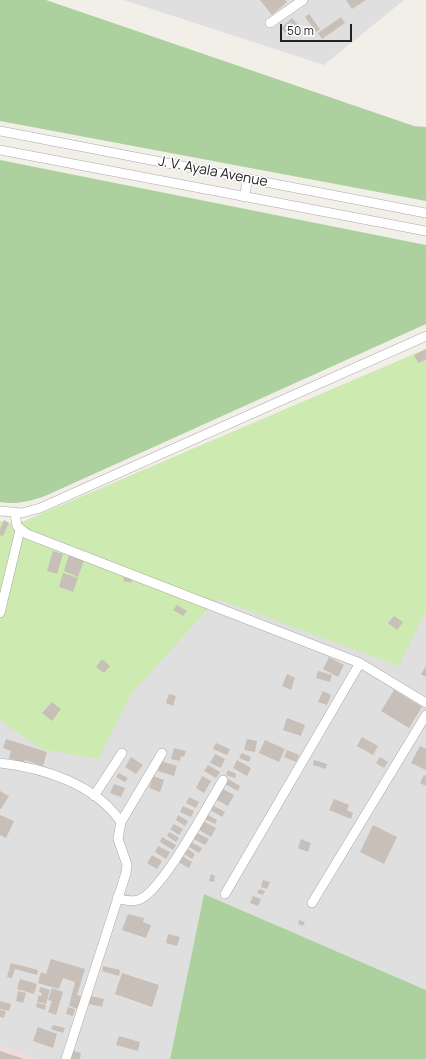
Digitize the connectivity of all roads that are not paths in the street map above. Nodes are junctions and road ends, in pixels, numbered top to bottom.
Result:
1 (303, 0) edge
2 (270, 23) dead end
3 (0, 131) edge
4 (0, 150) edge
5 (248, 179) junction
6 (244, 197) junction
7 (426, 213) edge
8 (426, 231) edge
9 (426, 336) edge
10 (0, 511) edge
11 (15, 514) junction
12 (20, 530) junction
13 (0, 612) edge
14 (360, 663) junction
15 (426, 703) edge
16 (426, 715) edge
17 (122, 753) dead end
18 (162, 753) dead end
19 (0, 763) edge
20 (223, 780) dead end
21 (94, 796) junction
22 (121, 822) junction
23 (225, 894) dead end
24 (117, 898) junction
25 (312, 903) dead end
26 (66, 1059) edge

1 - 2 street
3 - 5 street, J. V. Ayala Avenue
4 - 6 street, J. V. Ayala Avenue
5 - 6 street
5 - 7 street, J. V. Ayala Avenue
6 - 8 street, J. V. Ayala Avenue
9 - 11 street
10 - 11 street
11 - 12 street
12 - 13 street
12 - 14 street
14 - 15 street
14 - 23 street
16 - 25 street
17 - 21 street
18 - 22 street
19 - 21 street
20 - 24 street
21 - 22 street
22 - 24 street
24 - 26 street

